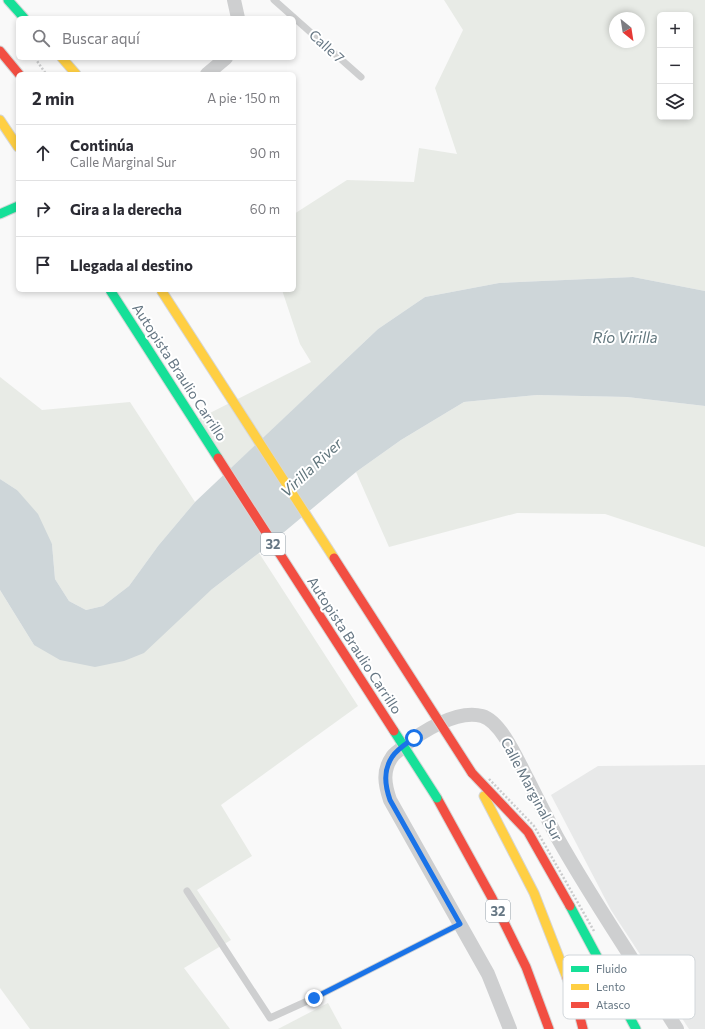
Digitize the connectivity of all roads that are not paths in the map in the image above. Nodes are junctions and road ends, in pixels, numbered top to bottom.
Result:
1 (8, 0) edge
2 (234, 0) edge
3 (274, 0) edge
4 (22, 16) edge
5 (238, 16) edge
6 (292, 16) edge
7 (296, 19) edge
8 (0, 51) edge
9 (64, 60) edge
10 (224, 60) edge
11 (16, 72) edge
12 (74, 72) edge
13 (209, 72) edge
14 (361, 77) dead end
15 (0, 120) edge
16 (16, 144) edge
17 (16, 207) edge
18 (0, 214) edge
19 (111, 292) edge
20 (162, 292) edge
21 (472, 773) junction
22 (187, 891) dead end
23 (460, 924) junction
24 (597, 955) edge
25 (630, 955) edge
26 (563, 969) edge
27 (580, 1019) edge
28 (631, 1019) edge
29 (671, 1019) edge
30 (510, 1029) edge
31 (549, 1029) edge
32 (583, 1029) edge
33 (636, 1029) edge
34 (677, 1029) edge

1 - 4 highway
2 - 5 street
3 - 6 lane, Calle 7
7 - 14 lane, Calle 7
8 - 11 highway
9 - 12 highway
10 - 13 street
15 - 16 highway
17 - 18 highway
19 - 31 highway, Autopista Braulio Carrillo / 32, bridge
20 - 21 highway, Autopista Braulio Carrillo, bridge
21 - 24 highway
21 - 26 highway, Autopista Braulio Carrillo
22 - 23 lane
23 - 25 street, Calle Marginal Sur
23 - 30 street, Calle Marginal Sur
27 - 32 highway, Autopista Braulio Carrillo
28 - 33 highway
29 - 34 street, Calle Marginal Sur

